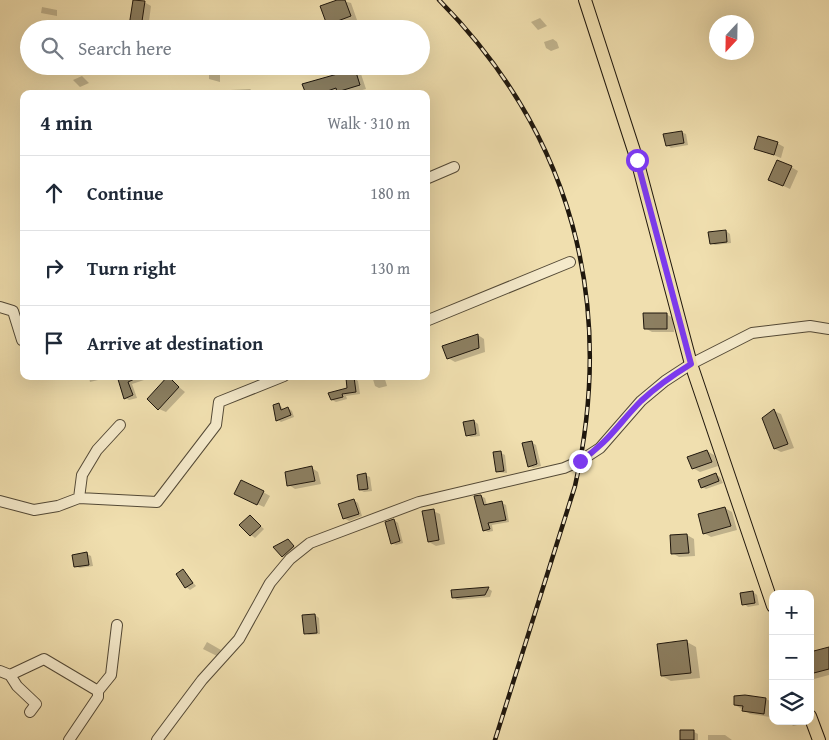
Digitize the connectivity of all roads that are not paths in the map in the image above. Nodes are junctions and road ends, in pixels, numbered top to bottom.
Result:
1 (585, 0) edge
2 (454, 167) dead end
3 (430, 177) edge
4 (570, 262) dead end
5 (0, 307) edge
6 (430, 319) edge
7 (829, 329) edge
8 (20, 334) edge
9 (691, 364) junction
10 (274, 380) edge
11 (120, 425) dead end
12 (80, 498) junction
13 (0, 501) edge
14 (769, 594) edge
15 (117, 625) dead end
16 (0, 671) edge
17 (10, 675) junction
18 (98, 691) junction
19 (30, 712) dead end
20 (813, 725) edge
21 (69, 740) edge
22 (157, 740) edge
23 (819, 740) edge

1 - 9 main road
2 - 3 street
4 - 6 street
5 - 8 street
7 - 9 street
9 - 14 main road
9 - 22 street
10 - 12 street
11 - 12 street
12 - 13 street
15 - 18 street
16 - 17 street
17 - 18 street
17 - 19 street
18 - 21 street
20 - 23 main road

